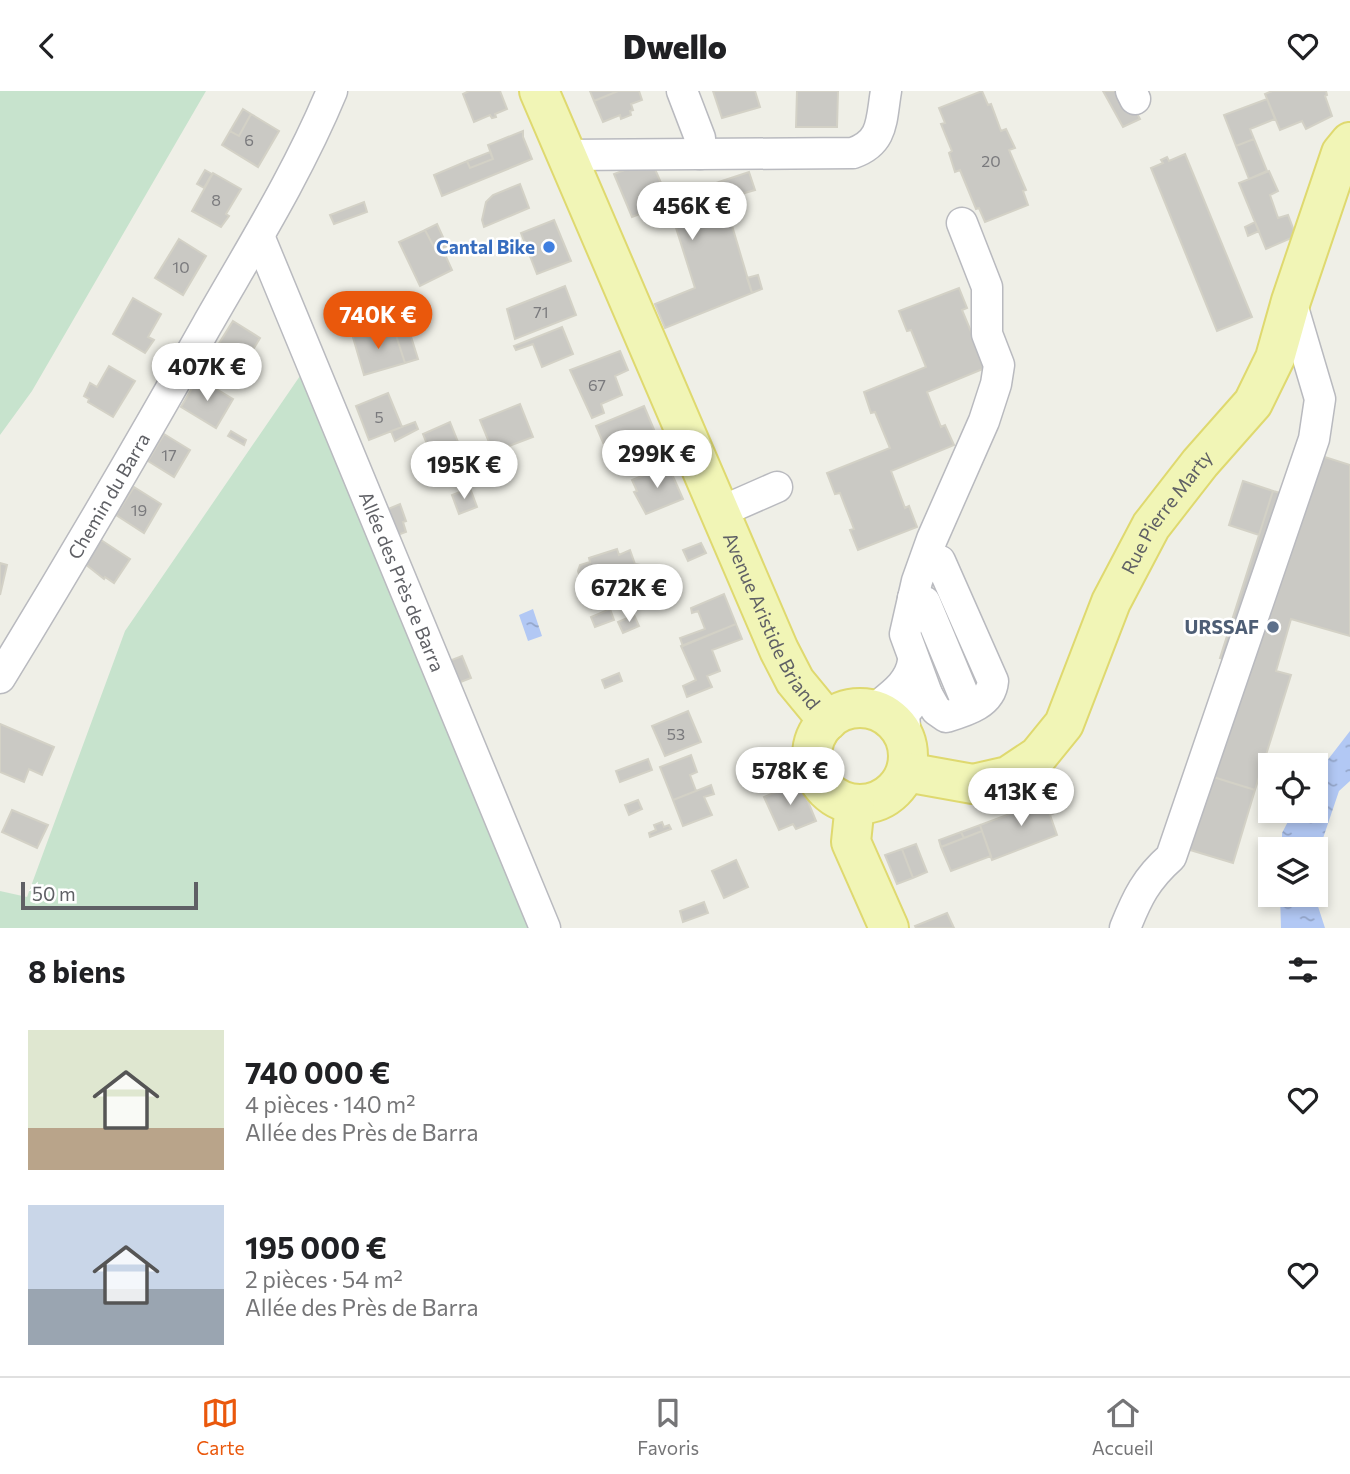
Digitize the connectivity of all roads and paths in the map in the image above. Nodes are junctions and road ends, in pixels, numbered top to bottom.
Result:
1 (332, 91) edge
2 (539, 91) edge
3 (682, 91) edge
4 (886, 91) edge
5 (1350, 142) edge
6 (700, 154) junction
7 (566, 155) junction
8 (962, 223) dead end
9 (259, 236) junction
10 (1291, 301) junction
11 (777, 487) dead end
12 (720, 512) junction
13 (926, 556) junction
14 (910, 610) junction
15 (913, 661) junction
16 (0, 678) edge
17 (926, 694) junction
18 (969, 708) junction
19 (873, 710) junction
20 (828, 721) junction
21 (906, 757) junction
22 (855, 804) junction
23 (545, 928) edge
24 (889, 928) edge
25 (1125, 928) edge

1 - 9 street, Chemin du Barra
2 - 7 main road, Avenue Aristide Briand
3 - 6 street
4 - 6 street
5 - 10 main road, Rue Pierre Marty
6 - 7 street
7 - 12 main road, Avenue Aristide Briand
8 - 13 street
9 - 16 street, Chemin du Barra
9 - 23 street, Allée des Près de Barra
10 - 21 main road, Rue Pierre Marty
10 - 25 street
11 - 12 street
12 - 20 main road, Avenue Aristide Briand
13 - 14 street
13 - 18 street
14 - 15 street
14 - 18 street
15 - 17 street
15 - 19 street
17 - 18 street
17 - 21 street
19 - 20 main road
19 - 21 main road
20 - 22 main road
21 - 22 main road
22 - 24 main road

